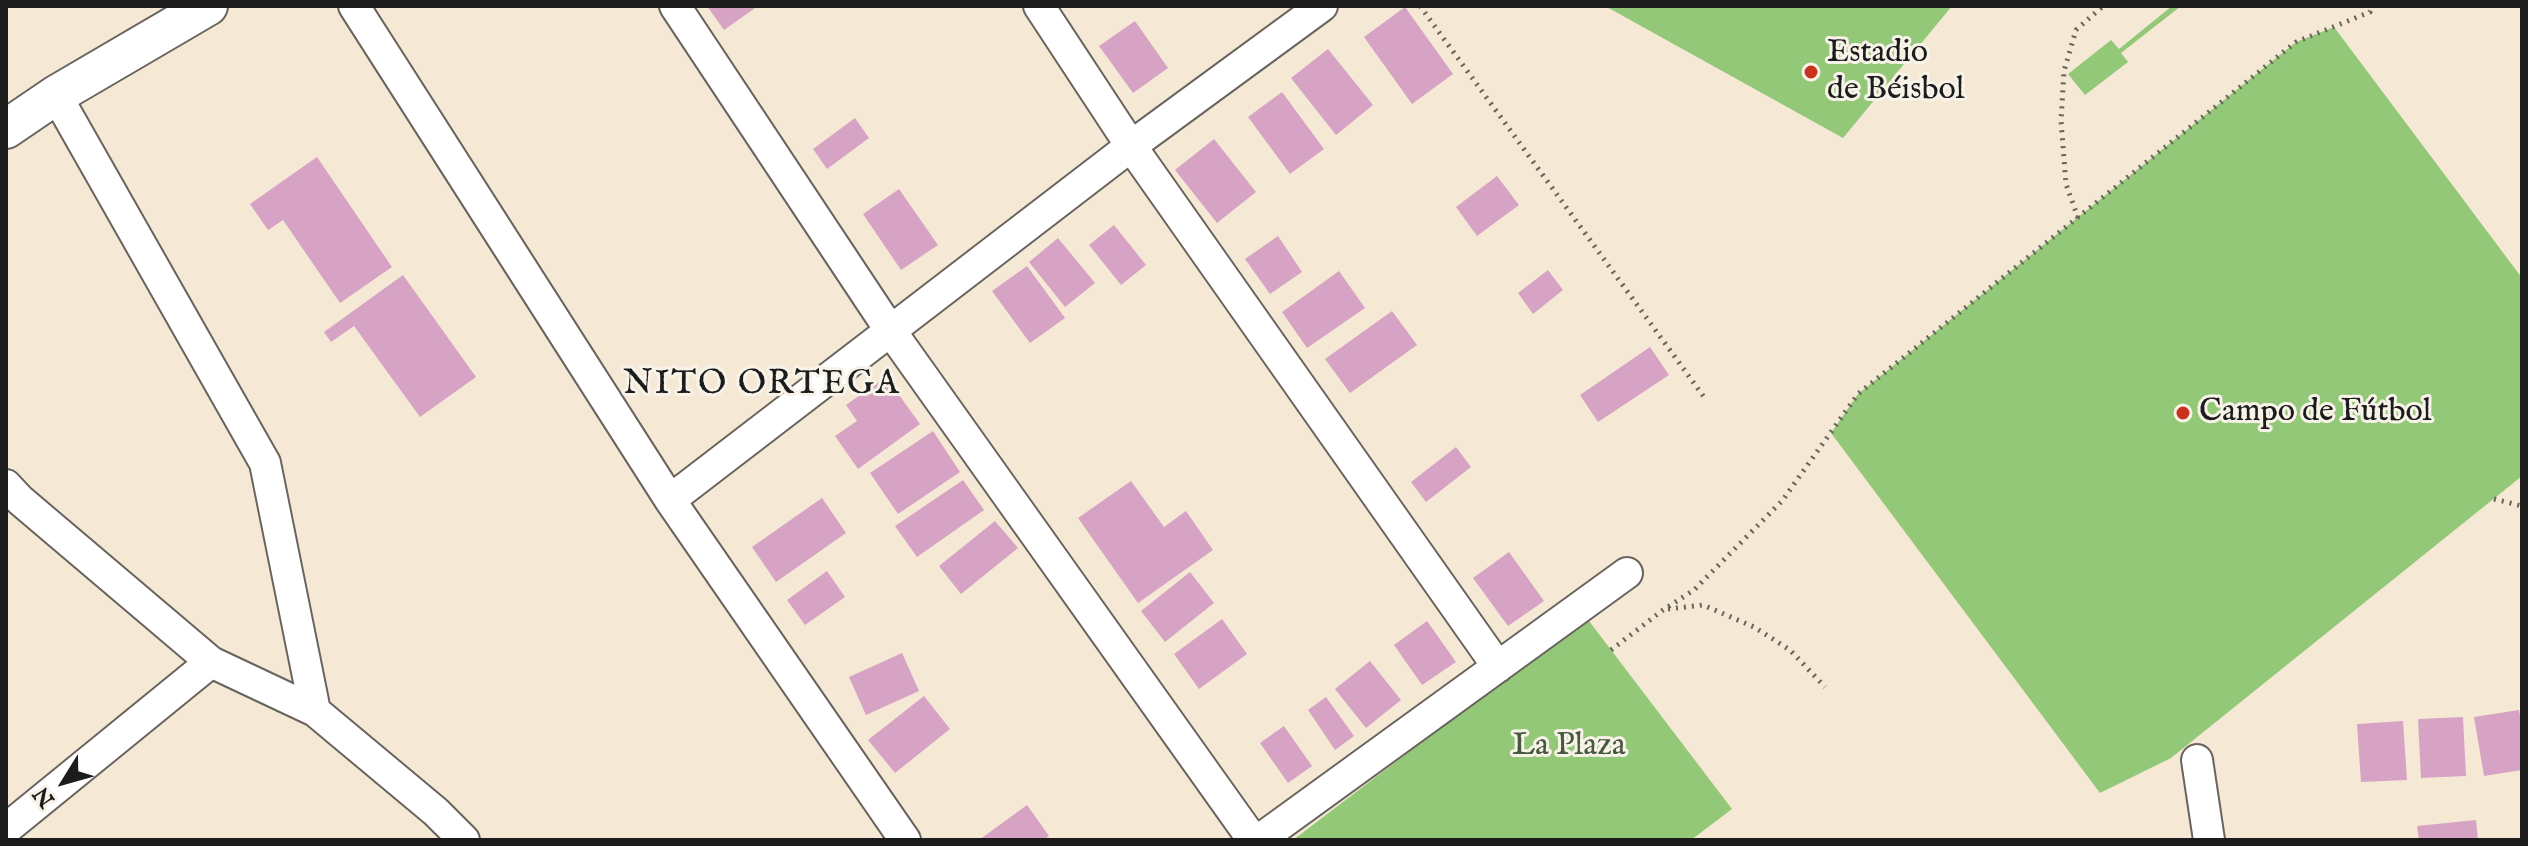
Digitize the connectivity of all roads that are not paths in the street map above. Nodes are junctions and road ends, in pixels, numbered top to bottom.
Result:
1 (208, 6) edge
2 (354, 6) edge
3 (675, 6) edge
4 (1039, 6) edge
5 (1322, 6) edge
6 (56, 95) junction
7 (6, 129) edge
8 (1131, 146) junction
9 (890, 330) junction
10 (6, 485) edge
11 (670, 500) junction
12 (1627, 573) dead end
13 (211, 662) junction
14 (1498, 667) junction
15 (315, 711) junction
16 (2197, 760) dead end
17 (6, 829) edge
18 (464, 840) edge
19 (905, 840) edge
20 (1253, 840) edge
21 (1259, 840) edge
22 (2209, 840) edge

1 - 6 street
2 - 11 street
3 - 9 street
4 - 8 street
5 - 8 street
6 - 7 street
6 - 15 street
8 - 9 street
8 - 14 street
9 - 11 street
9 - 20 street
10 - 13 street
11 - 19 street
12 - 14 street
13 - 15 street
13 - 17 street
14 - 21 street
15 - 18 street
16 - 22 street

